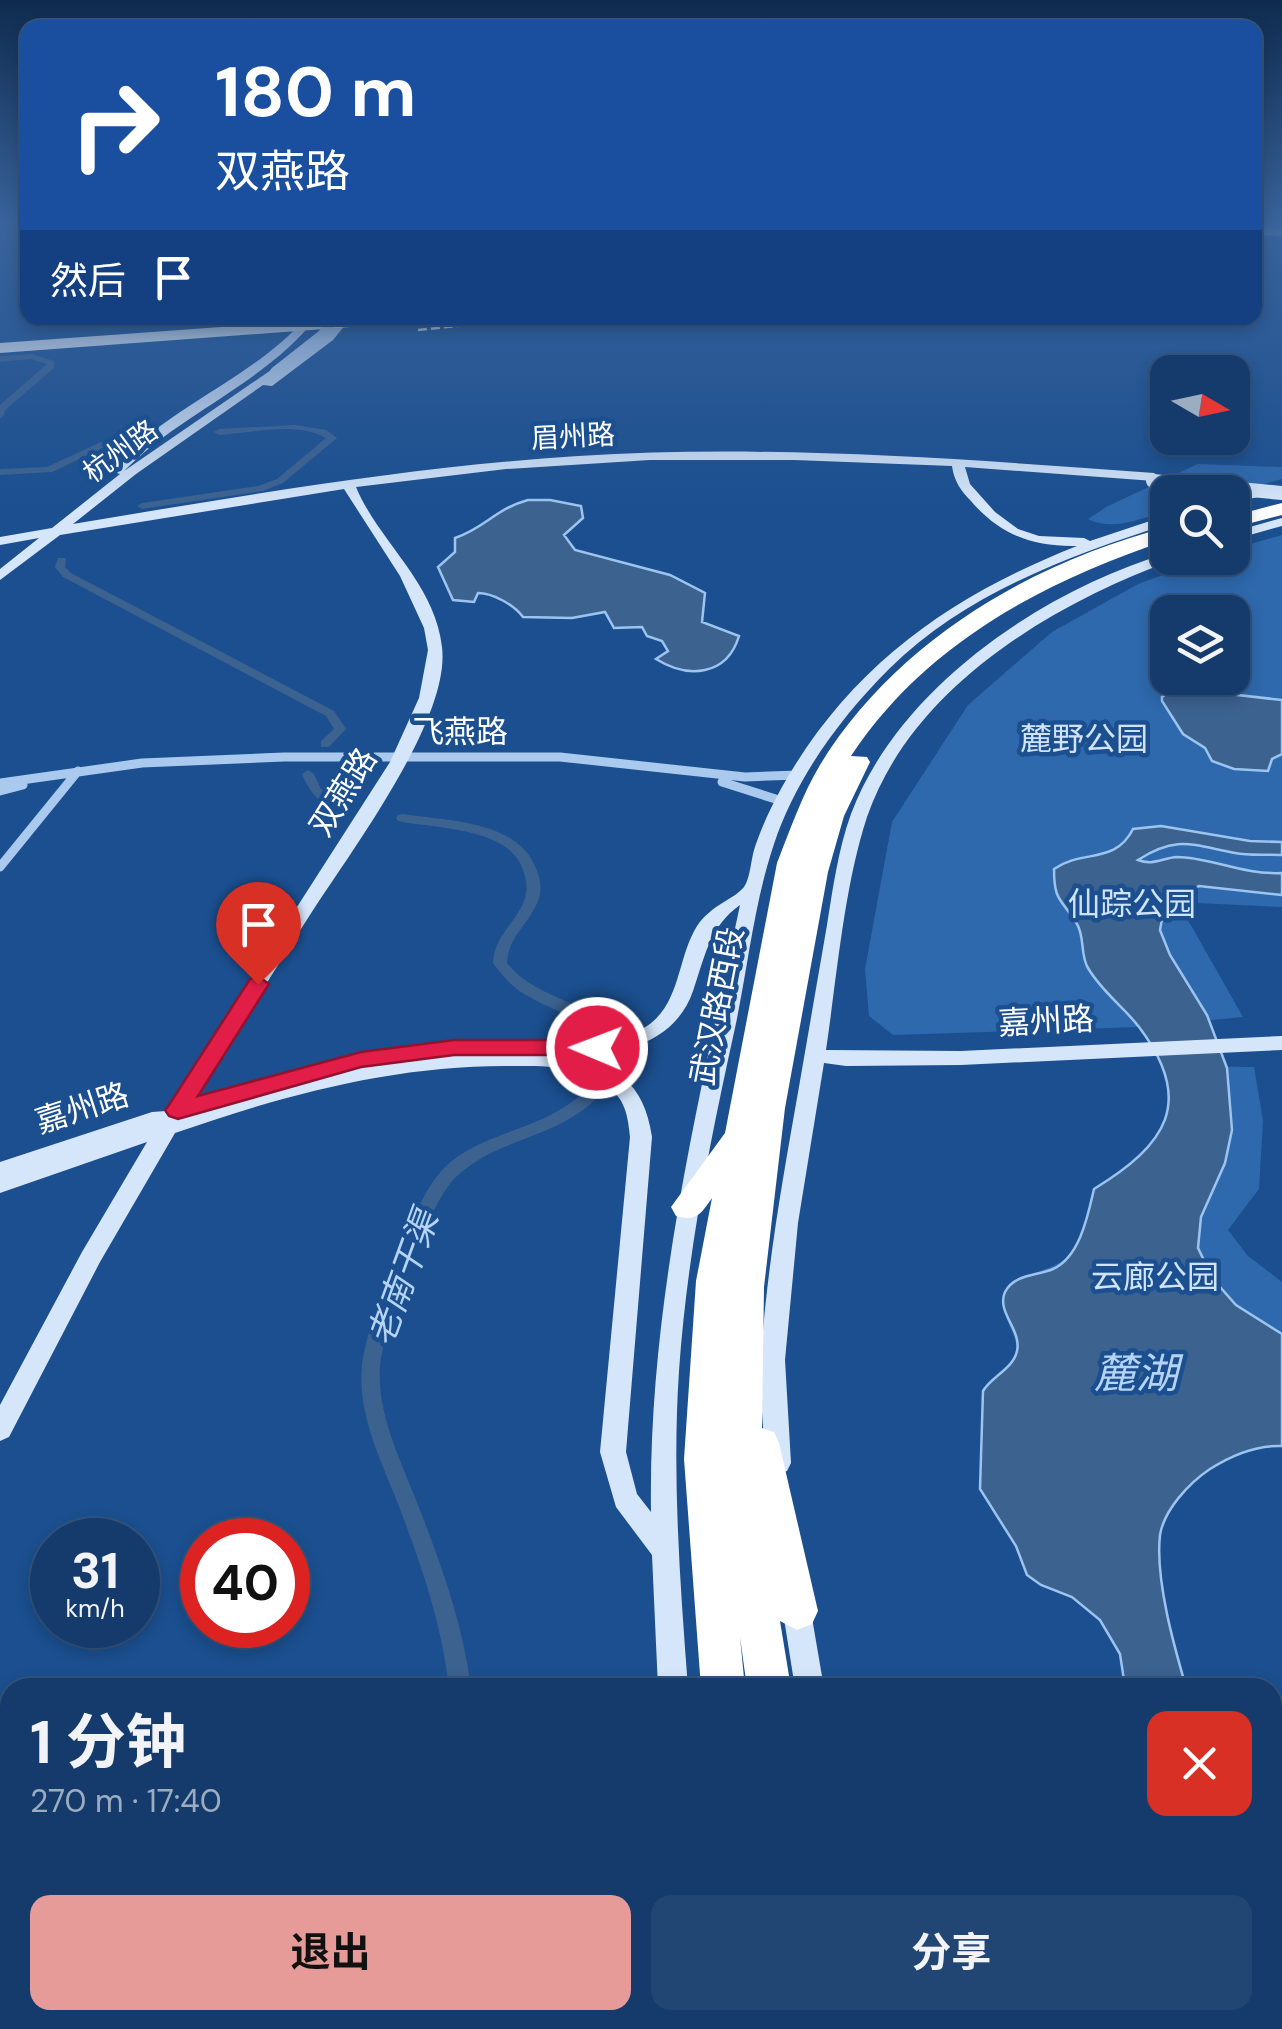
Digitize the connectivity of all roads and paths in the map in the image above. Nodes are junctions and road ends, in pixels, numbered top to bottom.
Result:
1 (254, 325) edge
2 (303, 325) edge
3 (316, 325) edge
4 (335, 325) edge
5 (336, 325) edge
6 (0, 344) edge
7 (269, 372) junction
8 (958, 465) junction
9 (125, 471) junction
10 (350, 488) junction
11 (1282, 492) edge
12 (1250, 496) edge
13 (1250, 505) edge
14 (1282, 509) edge
15 (1282, 522) edge
16 (1250, 524) edge
17 (998, 525) junction
18 (1250, 528) edge
19 (39, 537) junction
20 (1150, 540) edge
21 (1096, 542) junction
22 (0, 544) edge
23 (1150, 544) edge
24 (1150, 547) edge
25 (1150, 549) edge
26 (1024, 560) junction
27 (0, 563) edge
28 (0, 576) edge
29 (399, 759) junction
30 (76, 773) junction
31 (799, 775) junction
32 (0, 787) edge
33 (782, 801) junction
34 (0, 867) edge
35 (754, 888) junction
36 (1282, 1043) edge
37 (814, 1056) junction
38 (597, 1059) junction
39 (172, 1120) junction
40 (738, 1135) junction
41 (0, 1170) edge
42 (0, 1185) edge
43 (688, 1208) junction
44 (742, 1346) junction
45 (0, 1430) edge
46 (663, 1549) junction
47 (797, 1611) junction
48 (673, 1678) edge
49 (722, 1678) edge
50 (767, 1678) edge
51 (808, 1678) edge

1 - 6 highway
2 - 9 main road
3 - 7 main road, bridge
4 - 7 main road, bridge
5 - 9 main road
7 - 9 main road, 杭州路
8 - 10 main road
8 - 11 main road, bridge
8 - 17 main road
9 - 19 main road, 杭州路
9 - 19 main road, 杭州路
10 - 19 main road
10 - 29 main road, 双燕路
11 - 12 main road
11 - 13 highway
14 - 16 highway
15 - 18 main road
17 - 21 main road
17 - 26 main road
19 - 22 main road
19 - 27 main road, 杭州路
19 - 28 main road, 杭州路
20 - 21 main road
21 - 26 main road
23 - 40 highway, 武汉路西段
24 - 44 highway
25 - 37 main road
26 - 31 main road
29 - 30 street, 飞燕路
29 - 31 street, 飞燕路
29 - 33 street, 飞燕路
29 - 39 main road, 双燕路
30 - 32 street, 飞燕路
30 - 34 street
31 - 33 main road
33 - 35 main road
35 - 38 main road
35 - 43 main road
36 - 37 main road, 嘉州路
37 - 47 main road
38 - 39 main road
38 - 46 main road
39 - 41 main road, 嘉州路
39 - 42 main road
39 - 45 main road, 双燕路
40 - 43 highway
40 - 49 highway, 武汉路西段
43 - 46 main road
44 - 47 highway
44 - 50 highway
46 - 48 main road
47 - 51 main road

